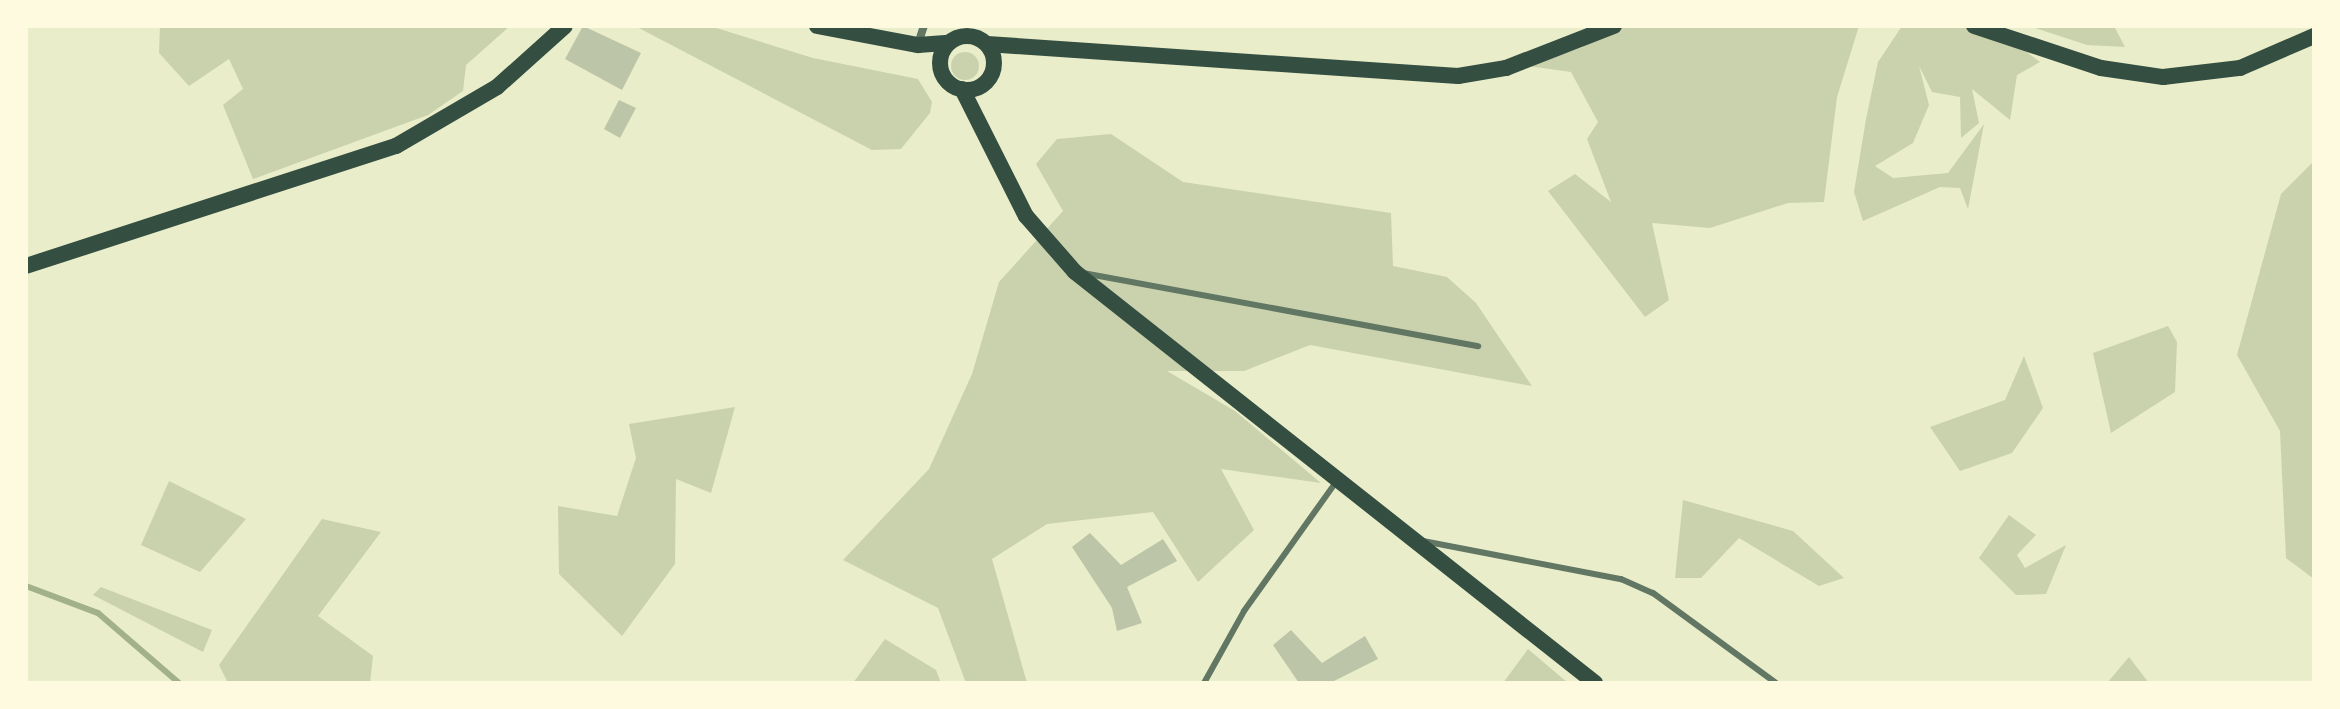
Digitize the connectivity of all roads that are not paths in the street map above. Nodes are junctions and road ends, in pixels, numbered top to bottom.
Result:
1 (565, 26) edge
2 (817, 26) edge
3 (924, 26) edge
4 (1614, 26) edge
5 (1974, 26) edge
6 (2314, 36) edge
7 (949, 43) junction
8 (918, 45) junction
9 (990, 49) junction
10 (940, 61) junction
11 (980, 86) junction
12 (962, 89) junction
13 (979, 120) junction
14 (26, 266) edge
15 (1075, 272) junction
16 (1478, 346) dead end
17 (1339, 479) junction
18 (1416, 540) junction
19 (1514, 617) junction
20 (1204, 683) edge
21 (1582, 683) edge
22 (1595, 683) edge
23 (1776, 683) edge

1 - 14 main road
2 - 8 main road
3 - 8 street
4 - 9 main road
5 - 6 main road
7 - 8 main road
7 - 9 main road
7 - 10 main road
8 - 10 main road
9 - 11 main road
10 - 12 main road
11 - 12 main road
11 - 13 main road
12 - 13 main road
13 - 15 main road
15 - 16 lane
15 - 17 main road
17 - 18 main road
17 - 20 lane
18 - 19 main road
18 - 23 lane
19 - 21 main road
19 - 22 main road

